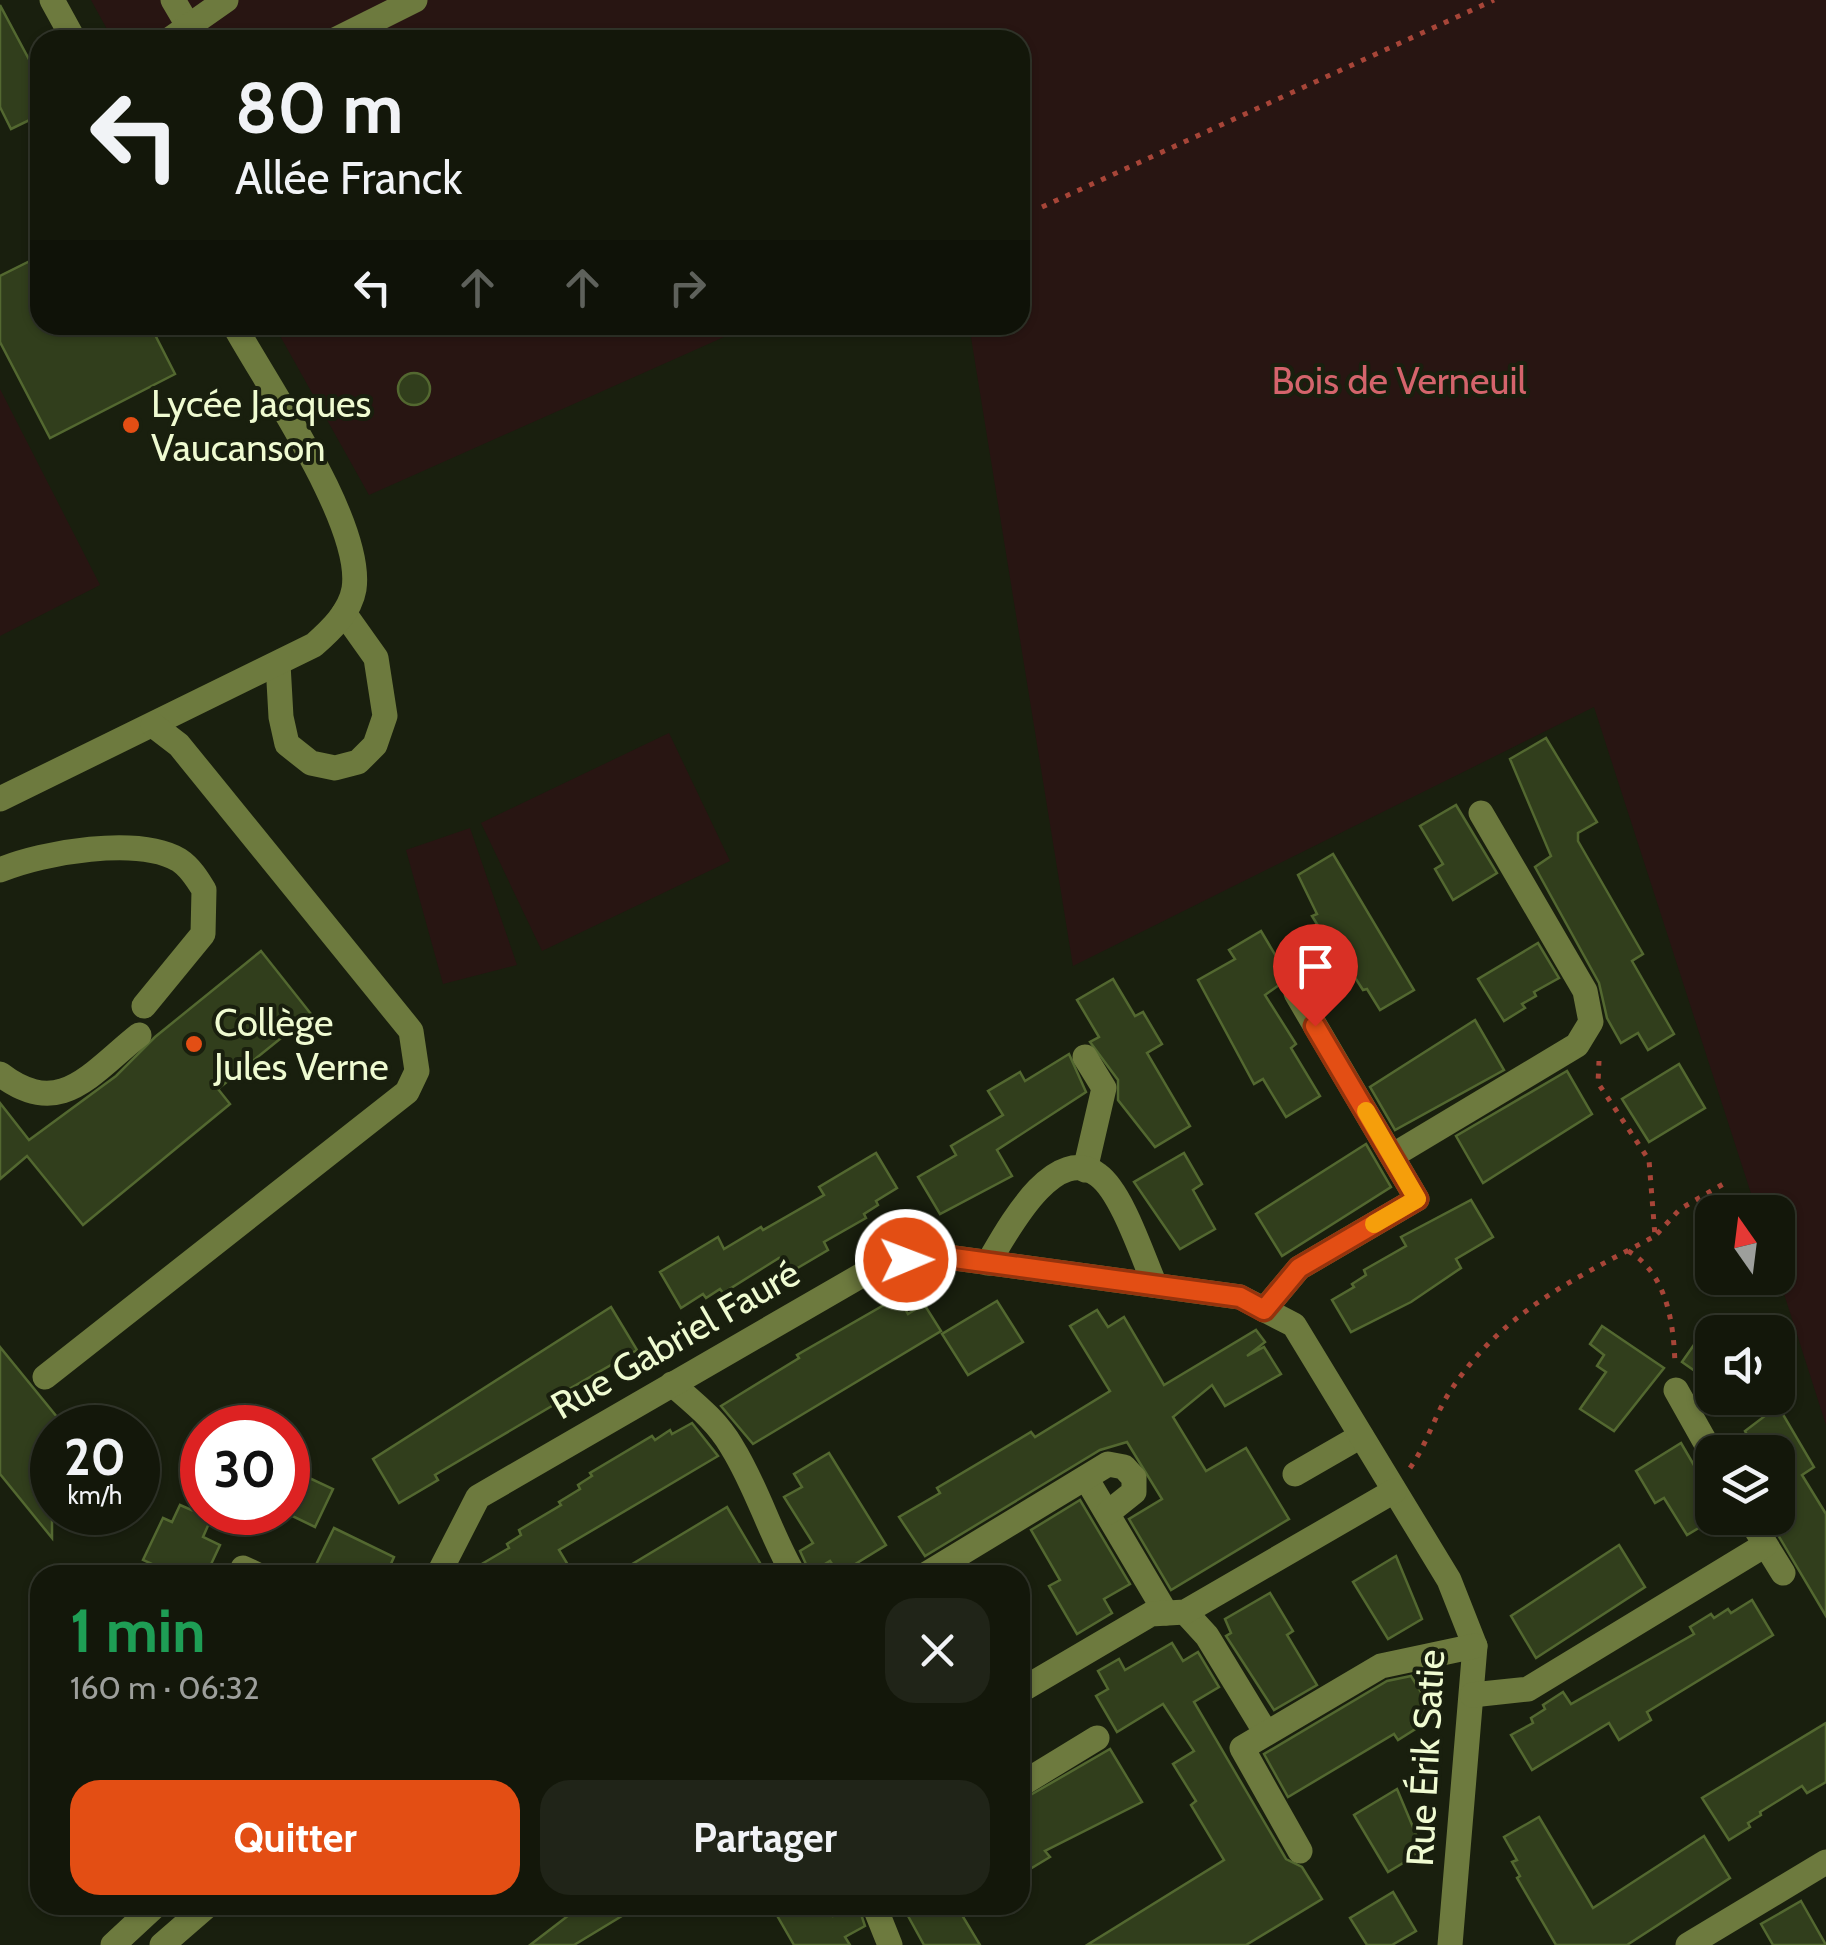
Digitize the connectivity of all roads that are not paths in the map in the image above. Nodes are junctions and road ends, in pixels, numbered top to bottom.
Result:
1 (52, 0) edge
2 (174, 0) edge
3 (226, 0) edge
4 (415, 0) edge
5 (68, 30) edge
6 (182, 30) edge
7 (191, 30) edge
8 (354, 30) edge
9 (240, 335) edge
10 (344, 612) junction
11 (278, 664) junction
12 (152, 725) junction
13 (0, 799) edge
14 (1481, 813) dead end
15 (0, 870) edge
16 (1296, 993) dead end
17 (144, 1006) dead end
18 (139, 1036) dead end
19 (1085, 1057) dead end
20 (0, 1074) edge
21 (1392, 1156) junction
22 (1085, 1170) junction
23 (988, 1263) junction
24 (1156, 1285) junction
25 (1264, 1310) junction
26 (46, 1377) dead end
27 (672, 1384) junction
28 (1676, 1390) road end
29 (1701, 1435) edge
30 (1361, 1436) junction
31 (1295, 1474) dead end
32 (1086, 1478) junction
33 (1394, 1491) junction
34 (1108, 1512) junction
35 (1759, 1535) edge
36 (1765, 1546) junction
37 (443, 1565) edge
38 (788, 1565) edge
39 (942, 1565) edge
40 (1783, 1573) dead end
41 (1449, 1580) joint
42 (1176, 1612) junction
43 (1475, 1646) junction
44 (1030, 1684) edge
45 (1472, 1695) junction
46 (1266, 1733) junction
47 (1098, 1738) dead end
48 (1030, 1779) edge
49 (1300, 1851) dead end
50 (1826, 1862) edge
51 (145, 1915) edge
52 (196, 1915) edge
53 (878, 1915) edge
54 (113, 1945) edge
55 (162, 1945) edge
56 (890, 1945) edge
57 (1450, 1945) edge
58 (1688, 1945) edge

1 - 5 street
2 - 6 street
3 - 7 street
4 - 8 street
9 - 10 street
10 - 11 street
10 - 11 street
11 - 12 street
12 - 13 street
12 - 26 street
14 - 21 street
15 - 17 street
16 - 21 street
18 - 20 street
19 - 22 street
21 - 25 street
22 - 23 street
22 - 24 street
23 - 24 street, Rue Gabriel Fauré
23 - 27 street, Rue Gabriel Fauré
24 - 25 street, Rue Gabriel Fauré
25 - 30 street, Rue Gabriel Fauré
27 - 37 street, Rue Gabriel Fauré
27 - 38 street
28 - 29 street
30 - 31 street
30 - 33 street, Rue Gabriel Fauré
32 - 34 street
32 - 34 street
32 - 39 street
33 - 41 street, Rue Gabriel Fauré
33 - 42 street
34 - 42 street
35 - 36 street
36 - 40 street
36 - 45 street
41 - 43 street, Rue Érik Satie
42 - 44 street
42 - 46 street
43 - 45 street, Rue Érik Satie
43 - 46 street
45 - 57 street, Rue Érik Satie
46 - 49 street
47 - 48 street
50 - 58 street
51 - 54 street
52 - 55 street
53 - 56 street

